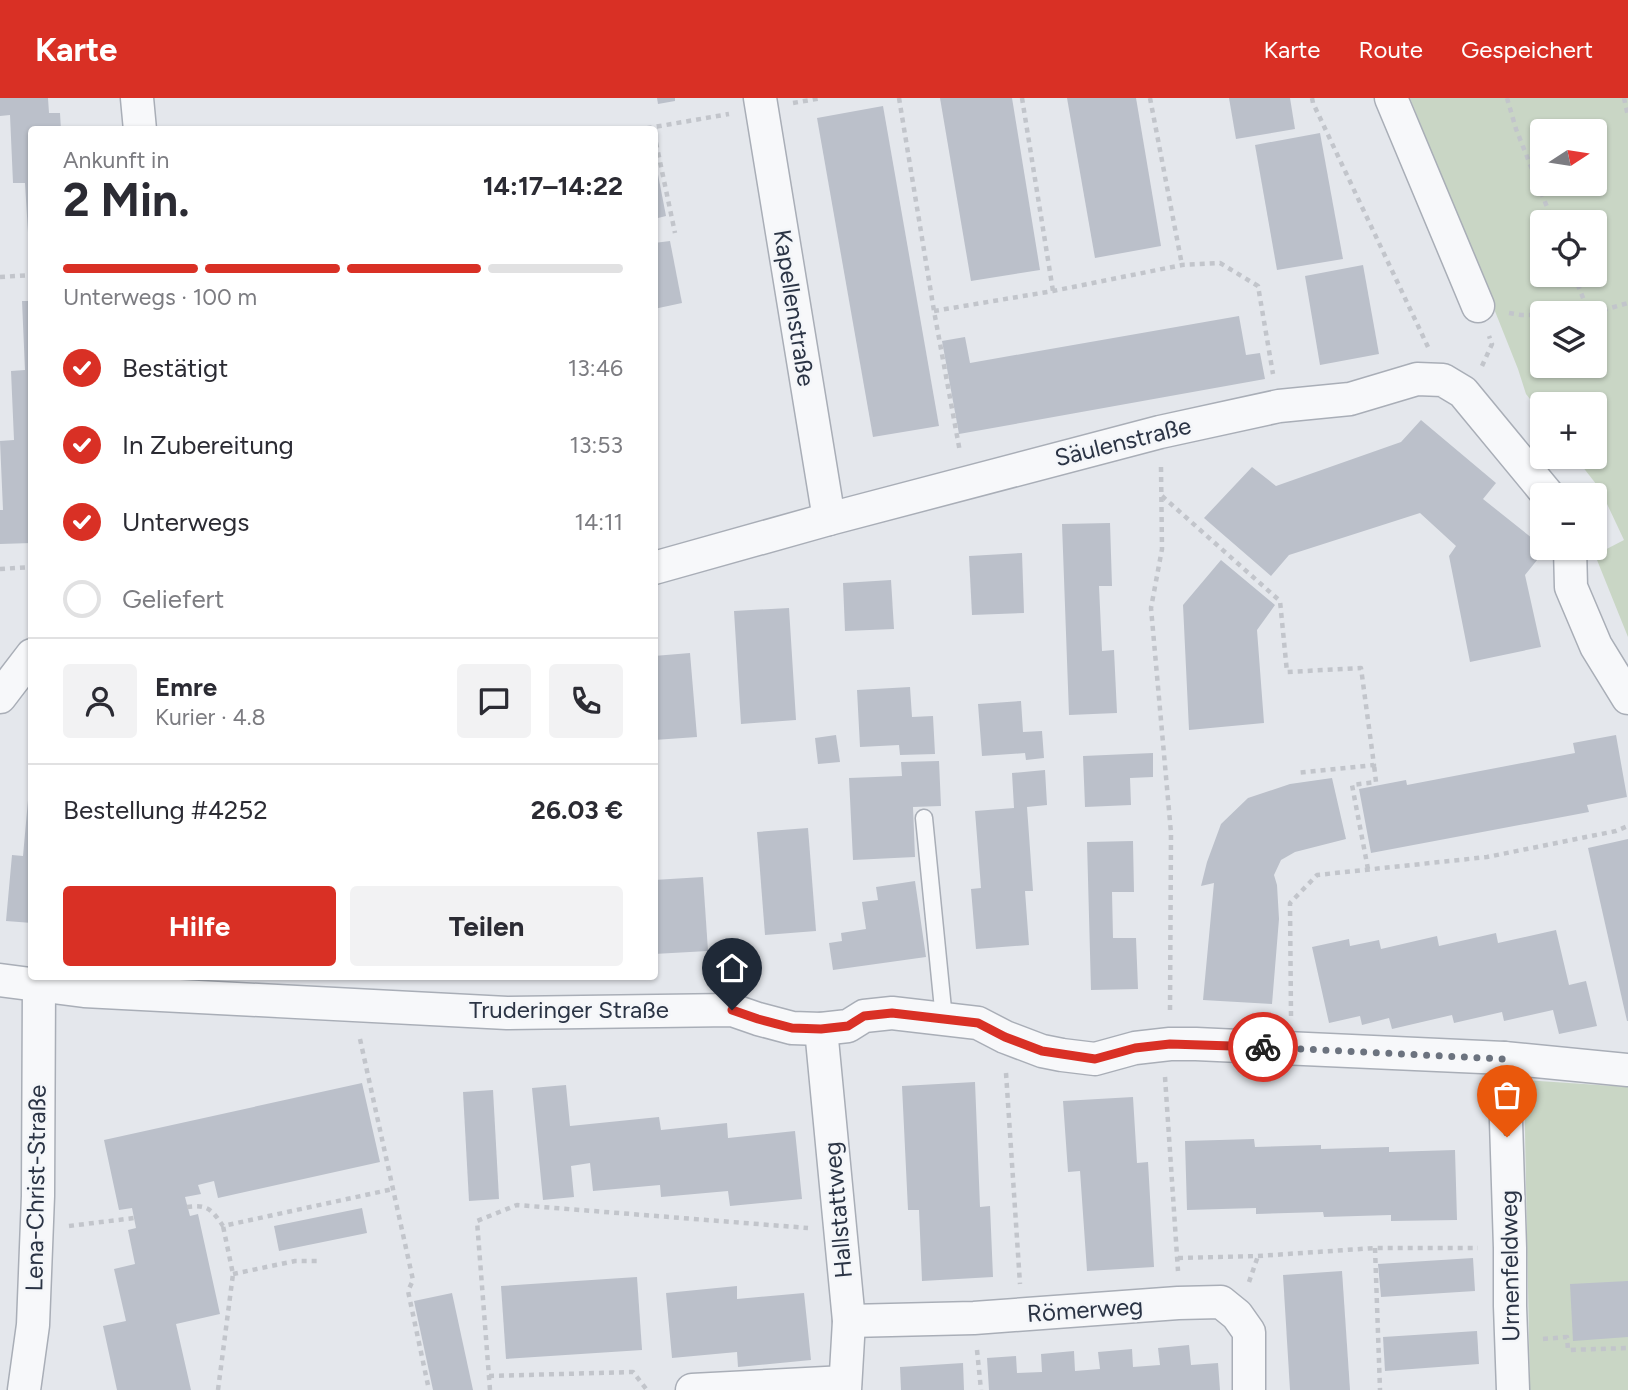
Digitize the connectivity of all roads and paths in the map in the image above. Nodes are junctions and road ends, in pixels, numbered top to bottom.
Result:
1 (136, 98) edge
2 (899, 98) edge
3 (1022, 98) edge
4 (1150, 98) edge
5 (1312, 98) edge
6 (1391, 98) edge
7 (1507, 98) edge
8 (1624, 98) edge
9 (761, 103) edge
10 (1628, 116) edge
11 (140, 126) edge
12 (658, 129) edge
13 (658, 150) edge
14 (1548, 210) edge
15 (675, 233) dead end
16 (1182, 265) junction
17 (28, 275) edge
18 (0, 277) edge
19 (1053, 291) junction
20 (1628, 304) edge
21 (1478, 306) joint
22 (1607, 309) edge
23 (934, 311) junction
24 (1453, 386) junction
25 (1279, 406) junction
26 (1160, 432) junction
27 (965, 483) junction
28 (1538, 483) edge
29 (1162, 496) junction
30 (829, 519) junction
31 (1571, 560) edge
32 (28, 567) edge
33 (658, 567) edge
34 (0, 569) edge
35 (28, 660) edge
36 (0, 697) edge
37 (1628, 698) edge
38 (1374, 765) junction
39 (1296, 773) dead end
40 (924, 818) dead end
41 (1628, 826) edge
42 (1368, 869) junction
43 (0, 980) edge
44 (39, 985) junction
45 (944, 1019) junction
46 (821, 1029) junction
47 (1005, 1037) junction
48 (1170, 1044) junction
49 (1291, 1049) junction
50 (1504, 1059) junction
51 (367, 1070) dead end
52 (1628, 1070) edge
53 (393, 1189) junction
54 (187, 1207) dead end
55 (134, 1218) dead end
56 (37, 1226) junction
57 (223, 1226) junction
58 (840, 1230) junction
59 (1375, 1248) junction
60 (1510, 1248) junction
61 (1178, 1258) junction
62 (317, 1261) dead end
63 (233, 1275) junction
64 (1178, 1303) junction
65 (1022, 1315) junction
66 (849, 1321) junction
67 (1559, 1337) dead end
68 (1628, 1348) edge
69 (489, 1376) junction
70 (845, 1386) edge
71 (24, 1390) edge
72 (218, 1390) edge
73 (429, 1390) edge
74 (490, 1390) edge
75 (647, 1390) edge
76 (692, 1390) edge
77 (1249, 1390) edge
78 (1380, 1390) edge
79 (1513, 1390) edge

1 - 11 street
2 - 23 path
3 - 19 path
4 - 16 path
5 - 24 path
6 - 21 street
7 - 14 path
8 - 10 path
9 - 12 path
9 - 30 street, Kapellenstraße
13 - 15 path
16 - 19 path
16 - 25 path
17 - 18 path
19 - 23 path
20 - 22 path
21 - 24 path
23 - 27 path
24 - 25 street, Säulenstraße
24 - 28 street
25 - 26 street, Säulenstraße
26 - 27 street, Säulenstraße
26 - 29 path
27 - 30 street, Säulenstraße
29 - 38 path
29 - 48 path
30 - 33 street, Säulenstraße
31 - 37 street
32 - 34 path
35 - 36 street
38 - 39 path
38 - 42 path
40 - 45 lane
41 - 42 path
42 - 49 path
43 - 44 street, Truderinger Straße
44 - 46 street, Truderinger Straße
44 - 56 street, Lena-Christ-Straße
45 - 46 street, Truderinger Straße
45 - 47 street, Truderinger Straße
46 - 58 street, Hallstattweg
47 - 48 street, Truderinger Straße
47 - 65 path
48 - 49 street, Truderinger Straße
48 - 61 path
49 - 50 street, Truderinger Straße
50 - 52 street, Truderinger Straße
50 - 60 street, Urnenfeldweg
51 - 53 path
53 - 57 path
53 - 73 path
54 - 57 path
55 - 56 path
56 - 71 street, Lena-Christ-Straße
57 - 63 path
58 - 66 street, Hallstattweg
58 - 69 path
59 - 60 path
59 - 61 path
59 - 78 path
60 - 79 street, Urnenfeldweg
61 - 64 path
62 - 63 path
63 - 72 path
64 - 65 street, Römerweg
64 - 77 street, Römerweg
65 - 66 street, Römerweg
66 - 70 street, Hallstattweg
67 - 68 path
69 - 74 path
69 - 75 path
70 - 76 street

